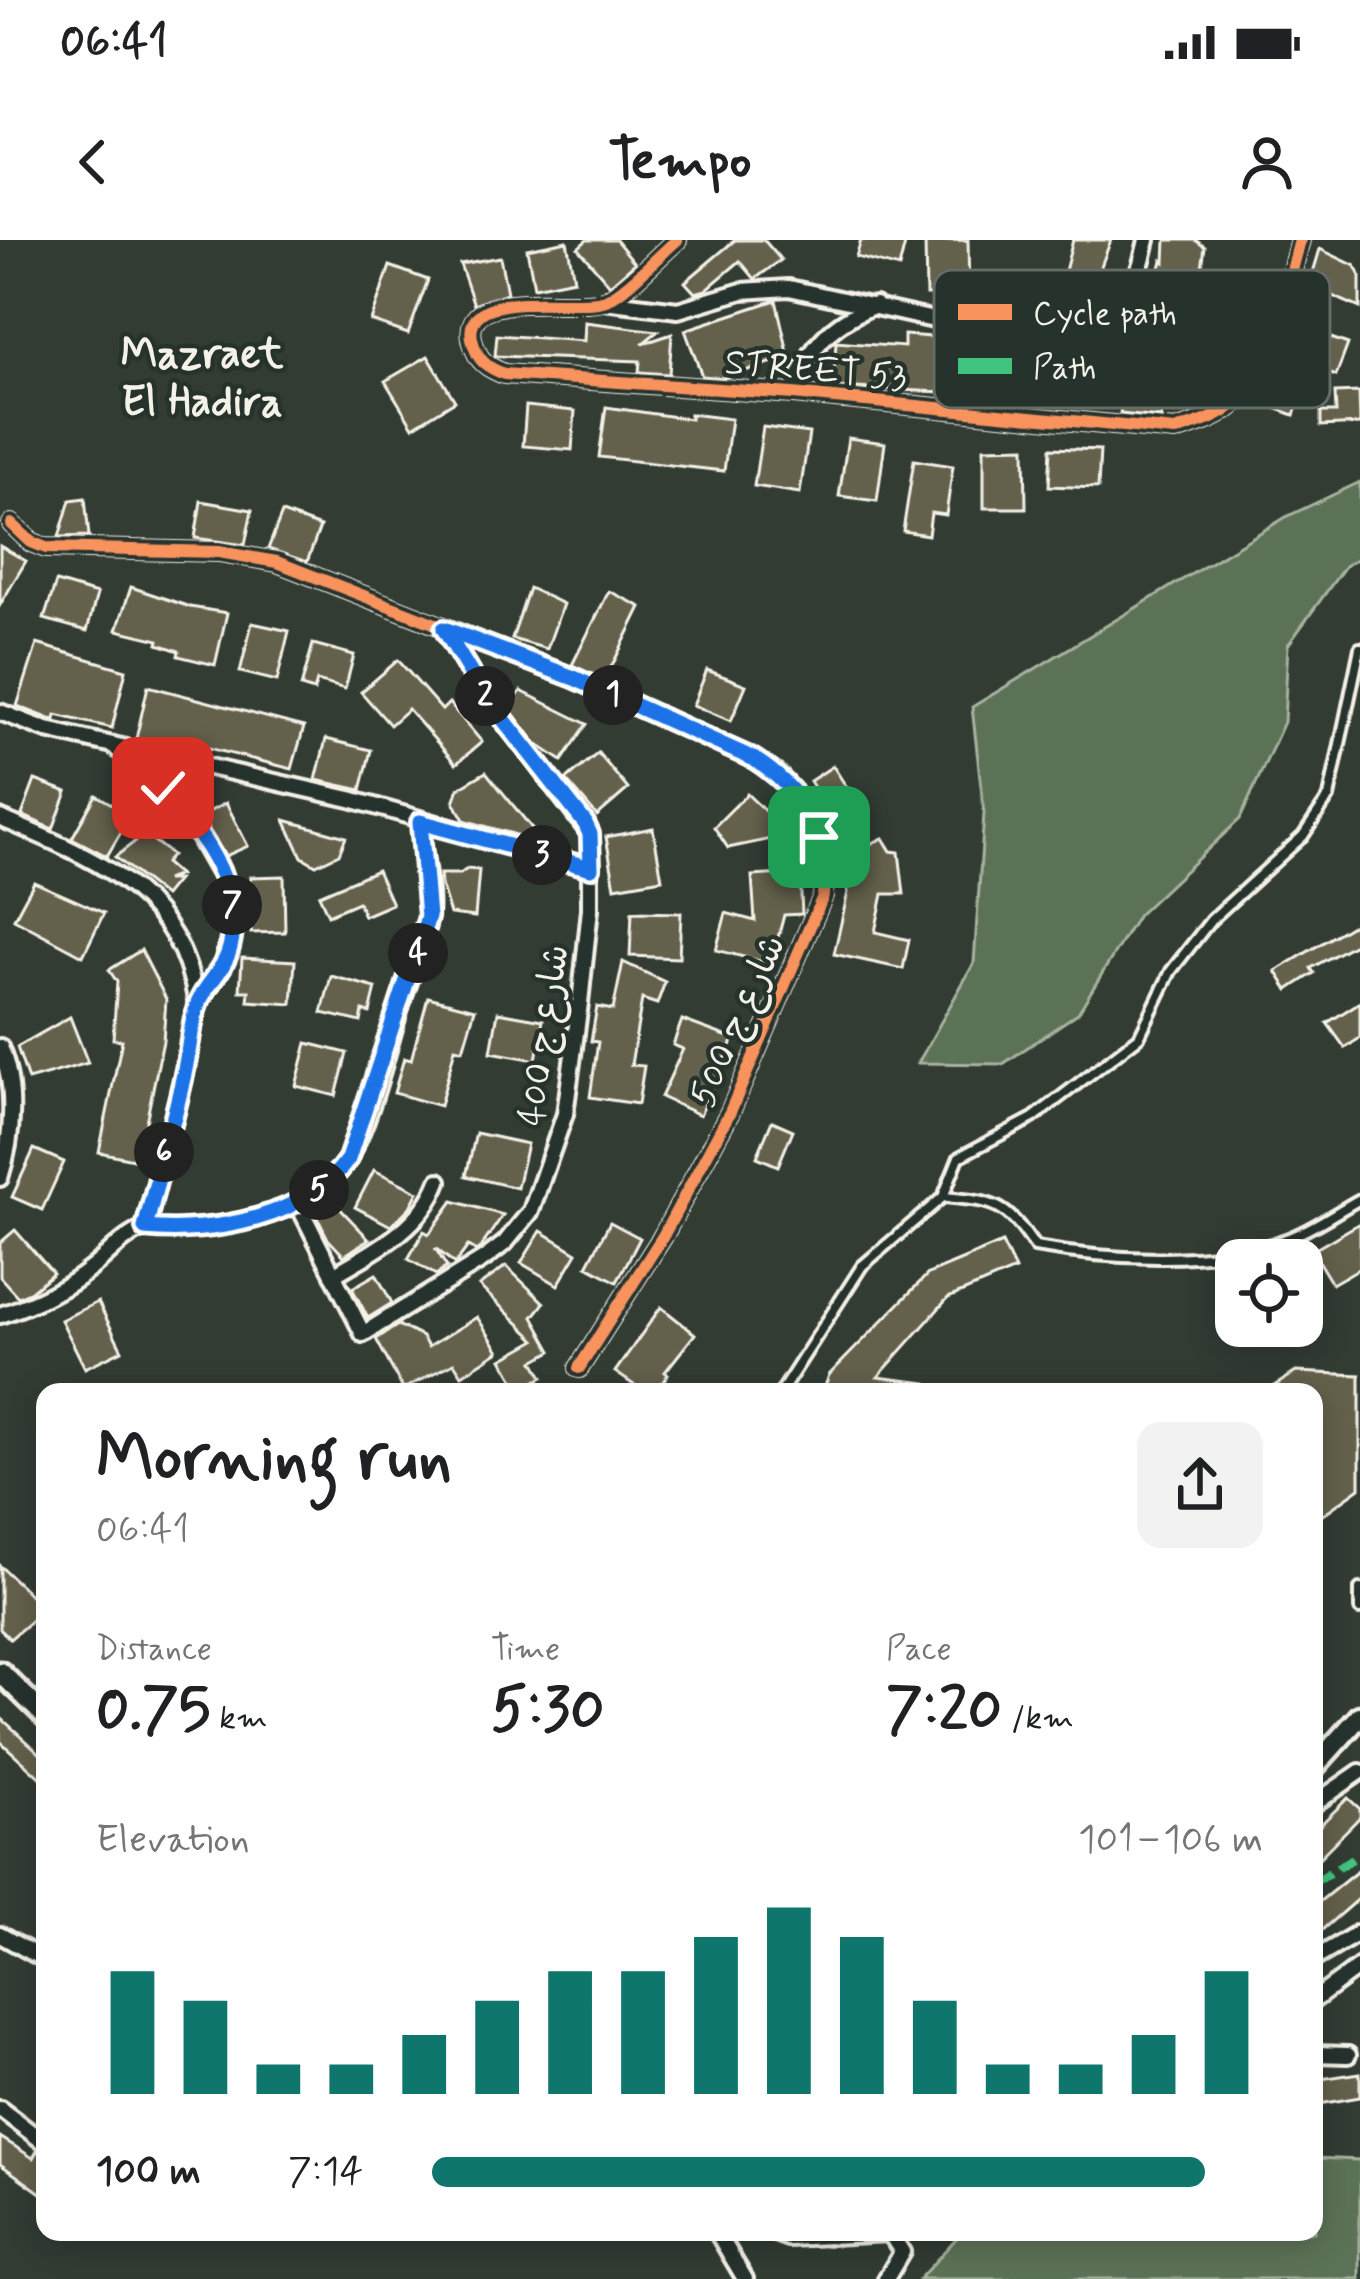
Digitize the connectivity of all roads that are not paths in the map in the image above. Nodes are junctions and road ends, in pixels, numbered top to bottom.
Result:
1 (677, 240) edge
2 (1147, 240) edge
3 (1300, 240) edge
4 (1137, 270) edge
5 (1290, 270) edge
6 (604, 301) junction
7 (875, 305) junction
8 (934, 318) edge
9 (793, 394) junction
10 (1228, 408) edge
11 (12, 524) dead end
12 (444, 629) junction
13 (1360, 648) edge
14 (0, 712) edge
15 (109, 741) junction
16 (0, 818) edge
17 (420, 822) junction
18 (591, 868) junction
19 (196, 1005) junction
20 (0, 1047) edge
21 (0, 1178) edge
22 (439, 1181) dead end
23 (944, 1197) junction
24 (1360, 1198) edge
25 (297, 1202) junction
26 (145, 1228) junction
27 (333, 1275) junction
28 (0, 1315) edge
29 (579, 1368) dead end
30 (787, 1383) edge
31 (1360, 1588) edge
32 (1360, 1609) edge
33 (0, 1672) edge
34 (36, 1707) edge
35 (1360, 1716) edge
36 (1360, 1730) edge
37 (1323, 1758) edge
38 (1323, 1763) edge
39 (1360, 1772) edge
40 (1323, 1798) edge
41 (1360, 1931) edge
42 (0, 1935) edge
43 (1323, 1954) edge
44 (36, 1955) edge
45 (1360, 1966) edge
46 (1323, 1993) edge
47 (1323, 2054) edge
48 (1348, 2055) dead end
49 (0, 2109) edge
50 (36, 2136) edge
51 (722, 2241) edge
52 (895, 2241) edge
53 (745, 2279) edge
54 (886, 2279) edge

1 - 6 street
2 - 4 street, STREET 53
3 - 5 street, STREET 53
6 - 7 street, STREET 53
6 - 9 street, STREET 53
7 - 8 street, STREET 53
7 - 9 street
9 - 10 street, STREET 53
11 - 12 street, شارع ج 500
12 - 18 street
12 - 29 street, شارع ج 500
13 - 23 lane
14 - 15 street
15 - 17 street
15 - 19 street
16 - 19 street
17 - 18 street
17 - 25 street
18 - 27 street, شارع ج 400
19 - 26 street
20 - 21 street
22 - 27 street
23 - 24 lane
23 - 30 lane
25 - 26 street
25 - 27 street
26 - 28 street
31 - 32 lane
33 - 34 street
35 - 37 street
36 - 38 street
39 - 40 street
41 - 43 street
42 - 44 street
45 - 46 street
47 - 48 street
49 - 50 street
51 - 53 street
52 - 54 street

